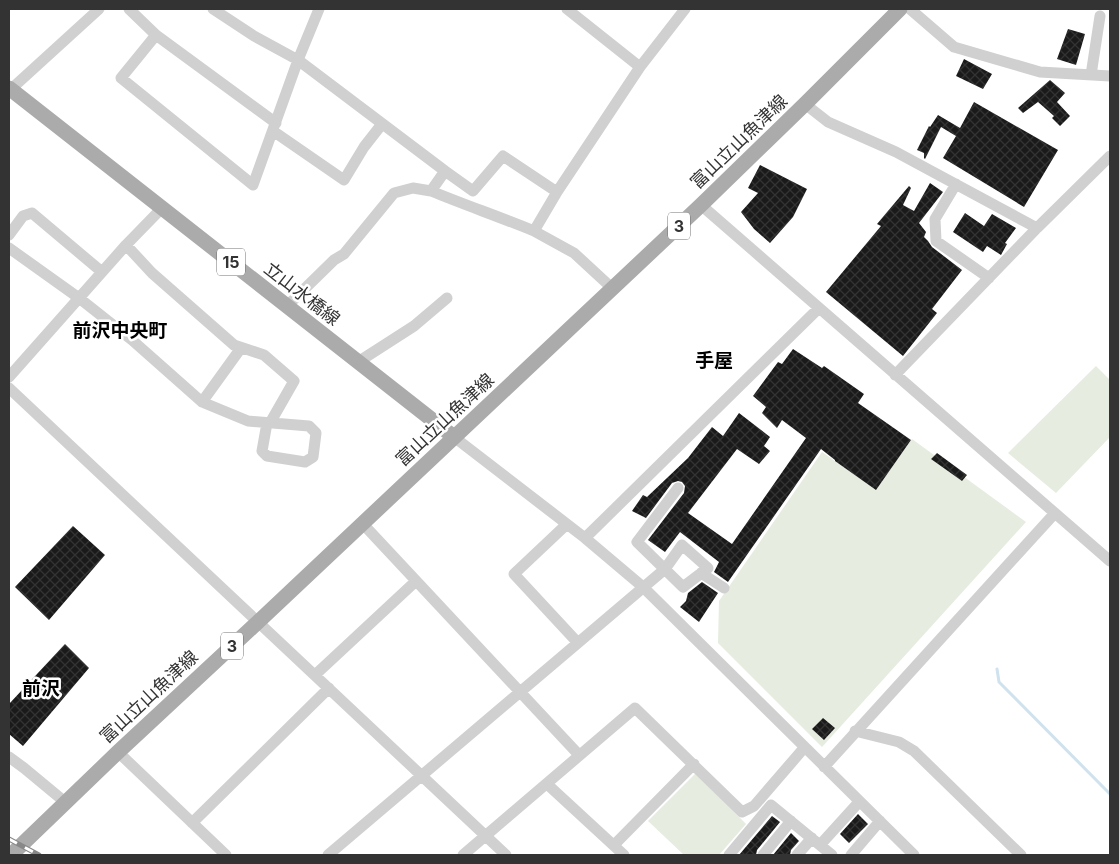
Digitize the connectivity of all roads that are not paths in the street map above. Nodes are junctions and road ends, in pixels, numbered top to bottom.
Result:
1 (99, 9) edge
2 (129, 9) edge
3 (213, 9) edge
4 (319, 9) edge
5 (567, 9) edge
6 (685, 9) edge
7 (900, 9) edge
8 (910, 9) edge
9 (1100, 16) dead end
10 (156, 35) junction
11 (298, 60) junction
12 (640, 67) junction
13 (1091, 75) junction
14 (1110, 76) edge
15 (9, 89) edge
16 (805, 104) junction
17 (382, 124) junction
18 (274, 127) junction
19 (1110, 156) edge
20 (444, 171) junction
21 (956, 184) junction
22 (431, 191) junction
23 (557, 192) junction
24 (701, 205) junction
25 (162, 208) junction
26 (1038, 228) junction
27 (534, 231) junction
28 (9, 234) edge
29 (126, 245) junction
30 (9, 248) edge
31 (102, 272) junction
32 (989, 278) junction
33 (613, 288) junction
34 (79, 298) junction
35 (447, 298) dead end
36 (287, 306) junction
37 (819, 308) junction
38 (241, 348) junction
39 (358, 362) junction
40 (895, 375) junction
41 (9, 377) edge
42 (9, 388) edge
43 (202, 402) junction
44 (269, 423) junction
45 (454, 437) junction
46 (678, 488) dead end
47 (1055, 513) junction
48 (362, 524) junction
49 (567, 524) junction
50 (585, 538) junction
51 (1110, 561) edge
52 (665, 569) junction
53 (701, 573) junction
54 (416, 581) junction
55 (643, 587) junction
56 (724, 588) dead end
57 (259, 621) junction
58 (578, 643) junction
59 (315, 675) junction
60 (329, 688) junction
61 (520, 692) junction
62 (855, 731) junction
63 (804, 748) junction
64 (118, 752) junction
65 (579, 755) junction
66 (9, 757) edge
67 (694, 764) junction
68 (824, 767) junction
69 (422, 775) junction
70 (547, 784) junction
71 (65, 802) junction
72 (859, 802) junction
73 (791, 821) junction
74 (880, 821) junction
75 (192, 823) junction
76 (486, 836) junction
77 (816, 841) junction
78 (614, 845) junction
79 (11, 855) edge
80 (226, 855) edge
81 (328, 855) edge
82 (463, 855) edge
83 (506, 855) edge
84 (624, 855) edge
85 (729, 855) edge
86 (763, 855) edge
87 (797, 855) edge
88 (832, 855) edge
89 (852, 855) edge
90 (914, 855) edge
91 (1020, 855) edge

1 - 15 street
2 - 10 street
3 - 11 street
4 - 11 street
5 - 12 street
6 - 12 street
7 - 16 main road, 富山立山魚津線 / 3
8 - 13 street
9 - 13 street
10 - 18 street
10 - 18 street
11 - 17 street
11 - 18 street
12 - 23 street
13 - 14 street
15 - 25 main road, 立山水橋線 / 15
16 - 21 street
16 - 24 main road, 富山立山魚津線 / 3
17 - 18 street
17 - 20 street
19 - 26 street
20 - 22 street
20 - 23 street
21 - 26 street
21 - 32 street
22 - 27 street
22 - 36 street
23 - 27 street
24 - 33 main road, 富山立山魚津線 / 3
24 - 37 street
25 - 29 street
25 - 36 main road, 立山水橋線 / 15
26 - 32 street
27 - 33 street
28 - 31 street
29 - 31 street
29 - 38 street
30 - 34 street
31 - 34 street
32 - 40 street
33 - 45 main road, 富山立山魚津線 / 3
34 - 41 street
34 - 43 street
35 - 39 street
36 - 39 main road, 立山水橋線 / 15
37 - 40 street
37 - 50 street
38 - 43 street
38 - 44 street
39 - 45 main road, 立山水橋線 / 15
40 - 47 street
42 - 57 street
43 - 44 street
44 - 44 street
45 - 48 main road, 富山立山魚津線 / 3
45 - 49 street
46 - 52 street
47 - 51 street
47 - 62 street
48 - 54 street
48 - 57 main road, 富山立山魚津線 / 3
49 - 50 street
49 - 58 street
50 - 55 street
52 - 53 street
52 - 53 street
52 - 55 street
53 - 56 street
54 - 59 street
54 - 61 street
55 - 58 street
55 - 63 street
57 - 59 street
57 - 64 main road, 富山立山魚津線 / 3
58 - 61 street
59 - 60 street
60 - 69 street
60 - 75 street
61 - 65 street
61 - 69 street
62 - 68 street
62 - 91 street
63 - 67 street
63 - 68 street
64 - 71 main road, 富山立山魚津線 / 3
64 - 75 street
65 - 67 street
65 - 70 street
66 - 71 street
67 - 78 street
68 - 72 street
69 - 76 street
69 - 81 street
70 - 76 street
70 - 78 street
71 - 79 main road, 富山立山魚津線 / 3
72 - 74 street
72 - 77 street
73 - 77 street
73 - 85 street
73 - 86 street
74 - 89 street
74 - 90 street
75 - 80 street
76 - 82 street
76 - 83 street
77 - 87 street
77 - 88 street
78 - 84 street

